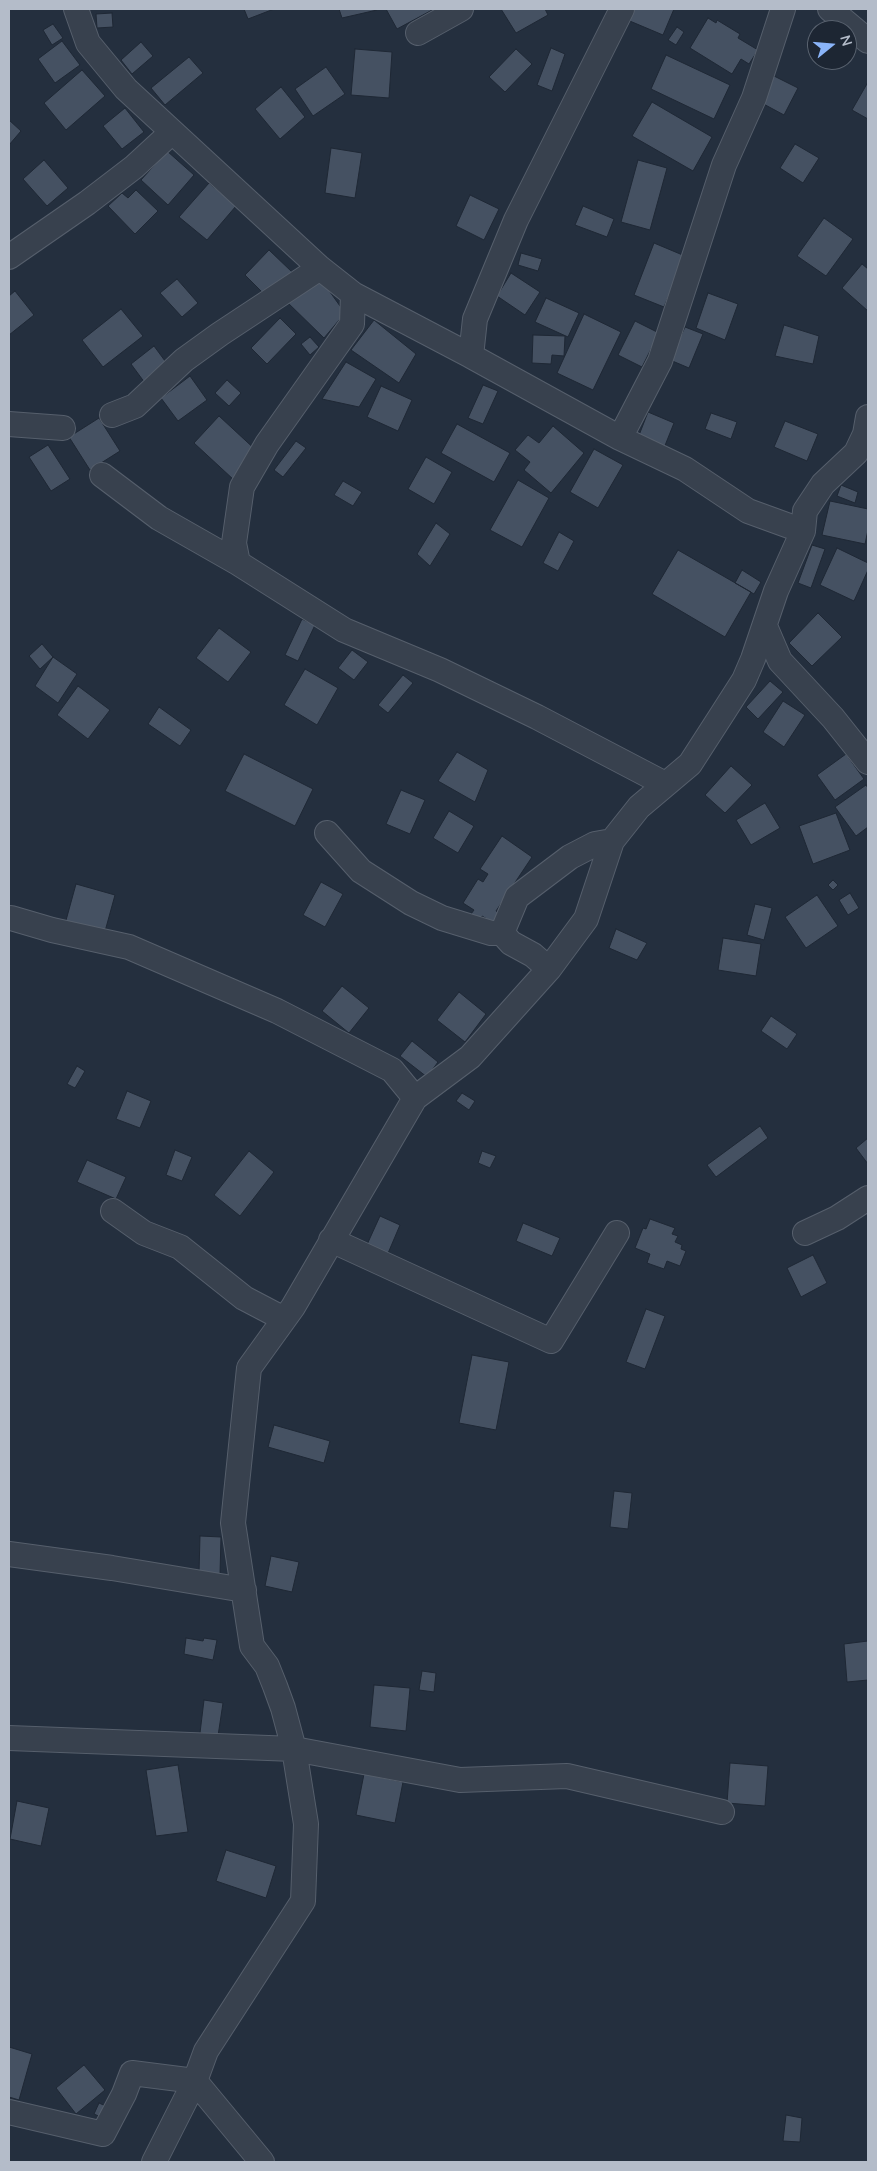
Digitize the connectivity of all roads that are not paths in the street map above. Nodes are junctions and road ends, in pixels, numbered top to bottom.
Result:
1 (76, 9) edge
2 (461, 9) edge
3 (622, 9) edge
4 (783, 9) edge
5 (830, 9) edge
6 (418, 33) dead end
7 (868, 41) edge
8 (172, 132) junction
9 (9, 257) edge
10 (320, 268) junction
11 (353, 294) junction
12 (471, 356) junction
13 (112, 415) dead end
14 (868, 417) edge
15 (9, 424) edge
16 (63, 428) dead end
17 (620, 438) junction
18 (102, 475) dead end
19 (803, 531) junction
20 (238, 564) junction
21 (765, 626) junction
22 (868, 762) edge
23 (665, 784) junction
24 (327, 833) dead end
25 (612, 841) junction
26 (11, 918) dead end
27 (502, 933) junction
28 (549, 969) junction
29 (415, 1098) junction
30 (868, 1198) edge
31 (113, 1211) dead end
32 (617, 1233) dead end
33 (805, 1233) dead end
34 (331, 1240) junction
35 (284, 1319) junction
36 (9, 1554) edge
37 (244, 1590) junction
38 (9, 1738) edge
39 (294, 1749) junction
40 (722, 1812) dead end
41 (195, 2082) junction
42 (9, 2112) edge
43 (154, 2162) edge
44 (262, 2162) edge

1 - 8 street
2 - 6 street
3 - 12 street
4 - 17 street
5 - 7 street
8 - 9 street
8 - 10 street
10 - 11 street
10 - 13 street
11 - 12 street
11 - 20 street
12 - 17 street
14 - 19 street
15 - 16 street
17 - 19 street
18 - 20 street
19 - 21 street
20 - 23 street
21 - 22 street
21 - 23 street
23 - 25 street
24 - 27 street
25 - 27 street
25 - 28 street
26 - 29 street
27 - 28 street
28 - 29 street
29 - 34 street
30 - 33 street
31 - 35 street
32 - 34 street
34 - 35 street
35 - 37 street
36 - 37 street
37 - 39 street
38 - 39 street
39 - 40 street
39 - 41 street
41 - 42 street
41 - 43 street
41 - 44 street

